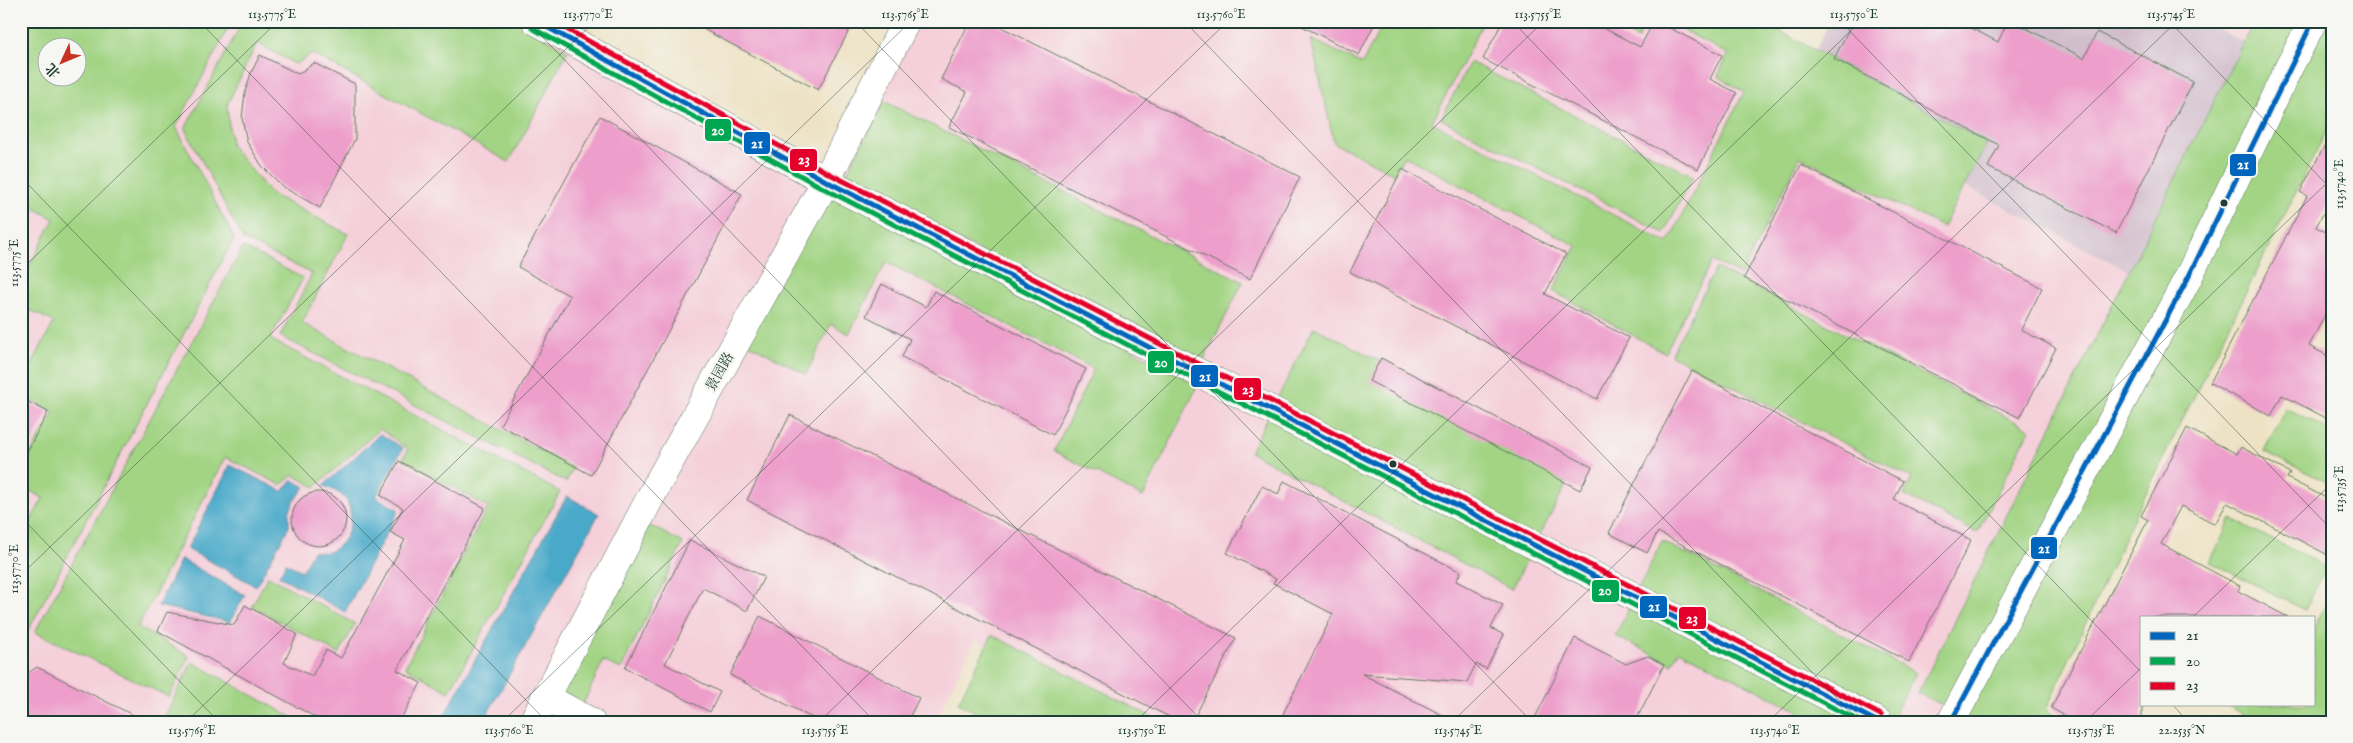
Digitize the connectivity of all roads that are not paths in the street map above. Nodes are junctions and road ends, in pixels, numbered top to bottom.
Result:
1 (536, 21) edge
2 (906, 21) edge
3 (2313, 21) edge
4 (826, 181) junction
5 (546, 697) junction
6 (533, 722) edge
7 (591, 722) edge
8 (1878, 722) edge
9 (1950, 722) edge

1 - 4 street
2 - 4 street, 景园路
3 - 9 street
4 - 5 street, 景园路
4 - 8 street
5 - 6 street, 景园路
5 - 7 street

